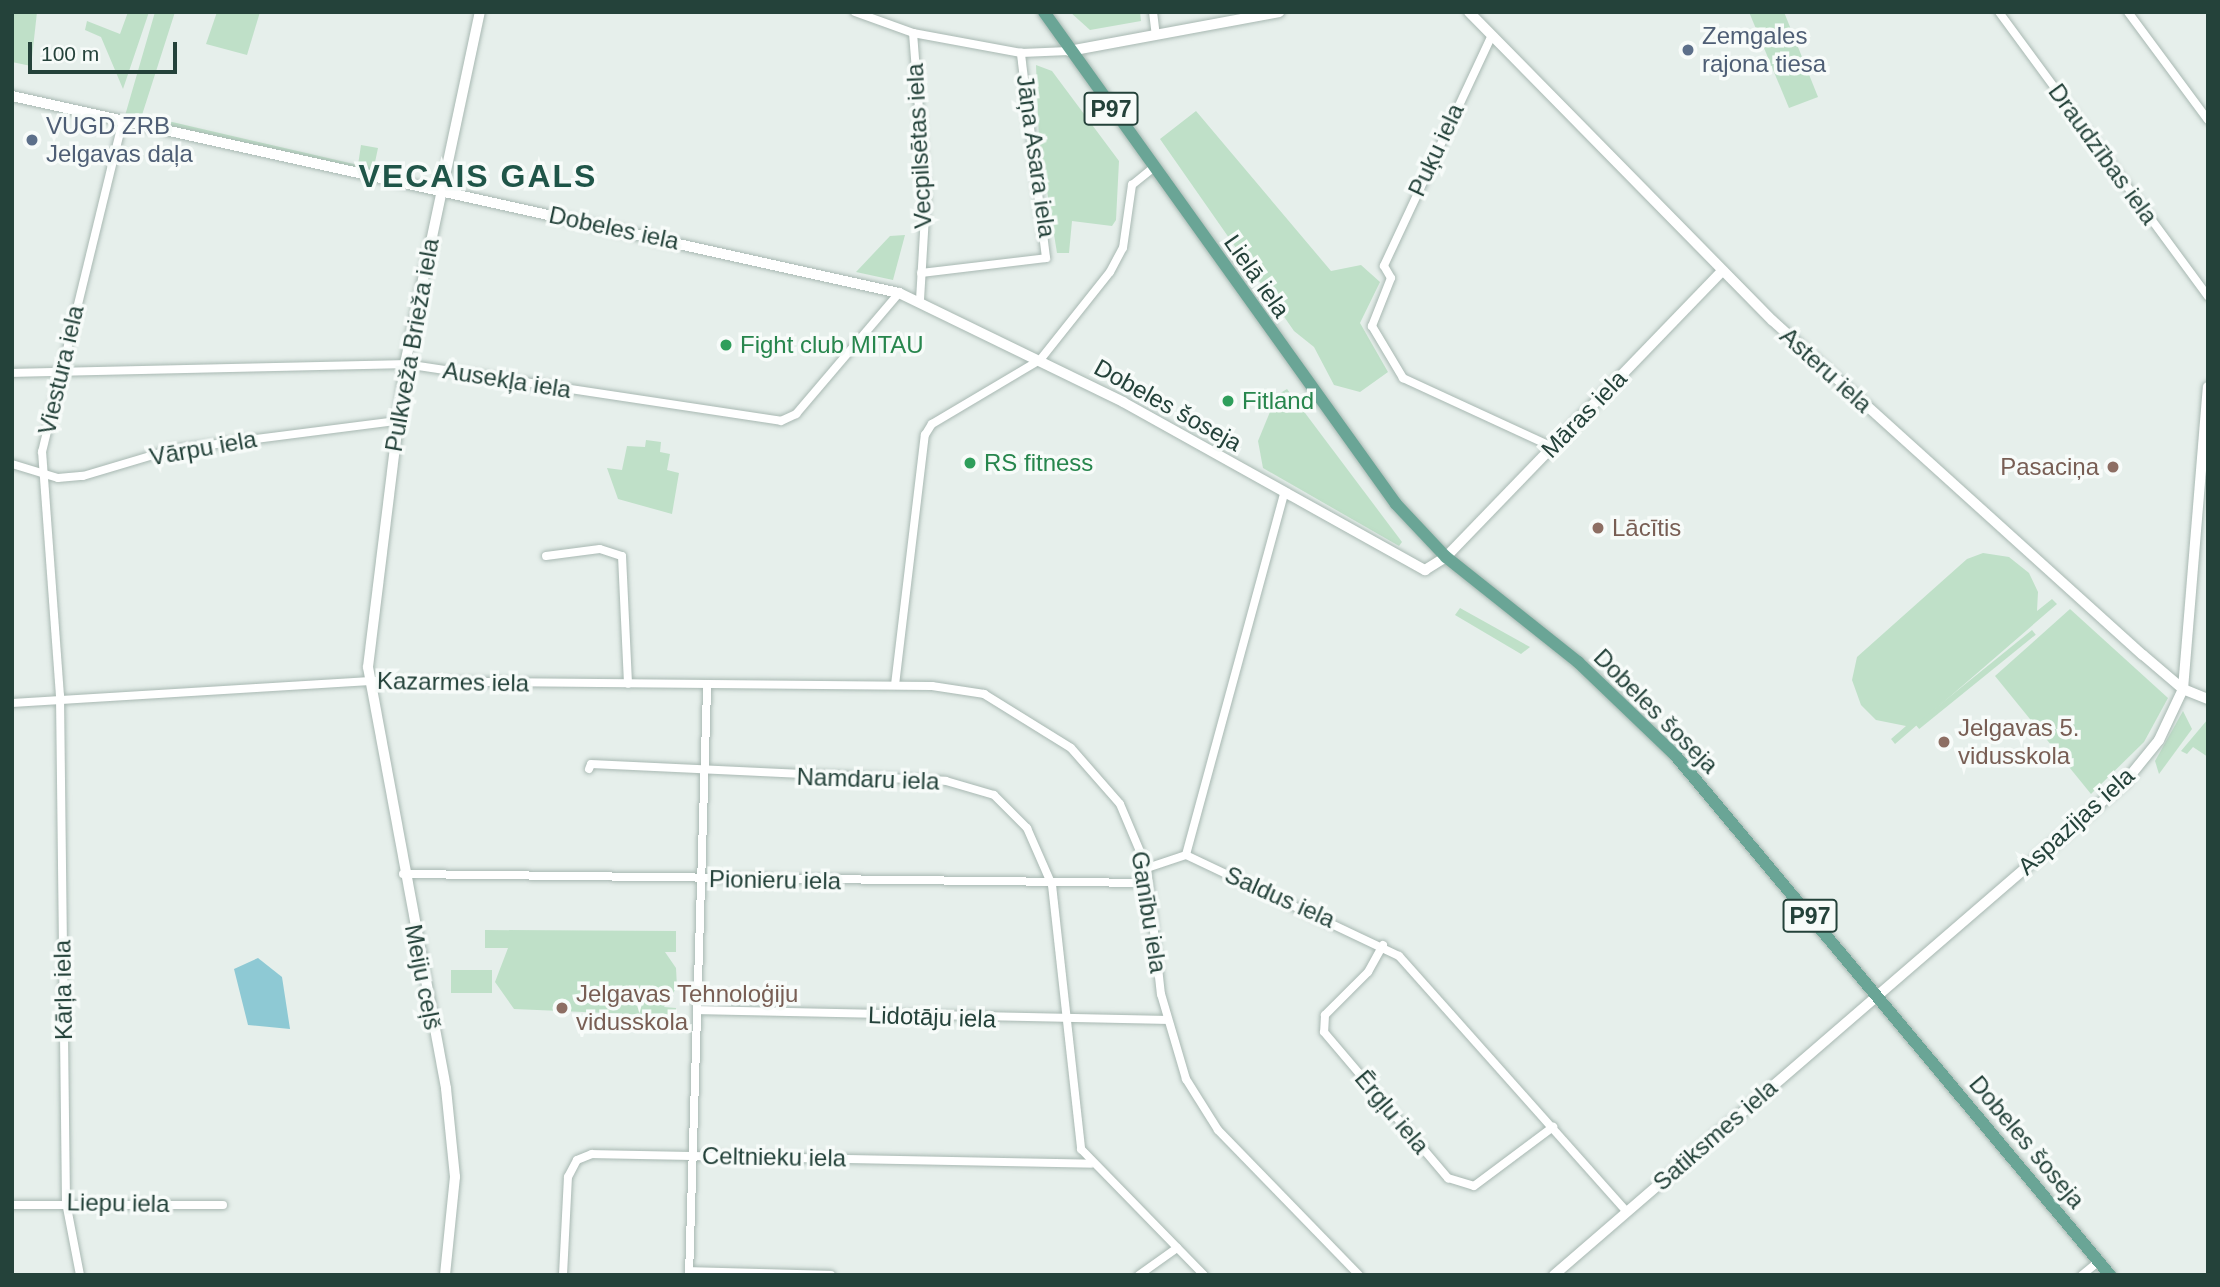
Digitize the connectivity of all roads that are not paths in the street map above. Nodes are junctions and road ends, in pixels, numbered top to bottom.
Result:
1 (480, 12) edge
2 (855, 12) edge
3 (1044, 12) edge
4 (1153, 12) edge
5 (1279, 12) edge
6 (1469, 12) edge
7 (1999, 12) edge
8 (2128, 12) edge
9 (913, 33) junction
10 (1156, 35) junction
11 (1492, 36) junction
12 (1069, 51) junction
13 (1021, 53) junction
14 (12, 96) edge
15 (2208, 120) edge
16 (122, 125) junction
17 (1154, 167) junction
18 (440, 192) junction
19 (1722, 271) junction
20 (922, 273) junction
21 (899, 293) junction
22 (2208, 296) edge
23 (920, 301) junction
24 (1040, 360) junction
25 (405, 364) junction
26 (12, 373) edge
27 (58, 373) junction
28 (2208, 387) edge
29 (397, 421) junction
30 (1552, 447) junction
31 (12, 464) edge
32 (44, 475) junction
33 (1284, 494) junction
34 (546, 556) dead end
35 (1446, 557) junction
36 (370, 681) junction
37 (628, 684) junction
38 (895, 685) junction
39 (707, 688) junction
40 (2183, 689) junction
41 (2208, 699) edge
42 (12, 703) edge
43 (60, 703) junction
44 (589, 769) dead end
45 (705, 773) junction
46 (1186, 855) junction
47 (1147, 867) junction
48 (403, 874) junction
49 (703, 879) junction
50 (1148, 883) junction
51 (1052, 886) junction
52 (1382, 945) junction
53 (1877, 996) junction
54 (698, 1010) junction
55 (1166, 1020) junction
56 (1066, 1021) junction
57 (1553, 1127) junction
58 (692, 1155) junction
59 (1091, 1164) junction
60 (66, 1202) junction
61 (12, 1205) edge
62 (223, 1205) dead end
63 (1627, 1212) junction
64 (1177, 1248) junction
65 (2099, 1261) junction
66 (689, 1273) edge
67 (80, 1275) edge
68 (445, 1275) edge
69 (563, 1275) edge
70 (831, 1275) edge
71 (1139, 1275) edge
72 (1204, 1275) edge
73 (1359, 1275) edge
74 (1554, 1275) edge
75 (2082, 1275) edge
76 (2110, 1275) edge

1 - 18 street, Pulkveža Brieža iela
2 - 9 street
3 - 12 main road, Lielā iela / P97
4 - 10 street
5 - 10 street
6 - 11 street, Asteru iela
7 - 22 street, Draudzības iela
8 - 15 street
9 - 13 street
9 - 20 street, Vecpilsētas iela
10 - 12 street
11 - 19 street, Asteru iela
11 - 30 street, Puķu iela
12 - 13 street
12 - 17 main road, Lielā iela / P97
13 - 20 street, Jāņa Asara iela
14 - 16 street, Dobeles iela
16 - 18 street, Dobeles iela
16 - 27 street, Viestura iela
17 - 24 street
17 - 35 main road, Lielā iela / P97
18 - 21 street, Dobeles iela
18 - 25 street, Pulkveža Brieža iela
19 - 30 street, Māras iela
19 - 40 street, Asteru iela
20 - 23 street, Vecpilsētas iela
21 - 23 street, Dobeles iela
21 - 25 street, Ausekļa iela
23 - 24 street, Dobeles iela
24 - 33 street, Dobeles šoseja
24 - 38 street
25 - 27 street, Ausekļa iela
25 - 29 street, Pulkveža Brieža iela
26 - 27 street, Ausekļa iela
27 - 32 street, Viestura iela
28 - 40 street, Aspazijas iela
29 - 32 street, Vārpu iela
29 - 36 street, Pulkveža Brieža iela
30 - 35 street, Māras iela
31 - 32 street, Vārpu iela
32 - 43 street, Viestura iela
33 - 35 street, Dobeles šoseja
33 - 46 street
34 - 37 street
35 - 53 main road, Dobeles šoseja / P97
36 - 37 street, Kazarmes iela
36 - 43 street, Kazarmes iela
36 - 48 street, Meiju ceļš
37 - 39 street, Kazarmes iela
38 - 39 street, Kazarmes iela
38 - 47 street, Ganību iela
39 - 45 street
40 - 41 street, Asteru iela
40 - 53 street, Aspazijas iela
42 - 43 street, Kazarmes iela
43 - 60 street, Kārļa iela
44 - 45 street, Namdaru iela
45 - 49 street
45 - 51 street, Namdaru iela
46 - 47 street
46 - 52 street, Saldus iela
47 - 50 street, Ganību iela
48 - 49 street, Pionieru iela
48 - 68 street, Meiju ceļš
49 - 51 street, Pionieru iela
49 - 54 street
50 - 51 street, Pionieru iela
50 - 55 street, Ganību iela
51 - 56 street, Namdaru iela
52 - 57 street, Saldus iela
52 - 57 street, Ērgļu iela
53 - 63 street, Satiksmes iela
53 - 65 main road, Dobeles šoseja / P97
54 - 56 street, Lidotāju iela
54 - 58 street
55 - 56 street, Lidotāju iela
55 - 73 street, Ganību iela
56 - 59 street, Namdaru iela
57 - 63 street, Saldus iela
58 - 59 street, Celtnieku iela
58 - 66 street
58 - 69 street, Celtnieku iela
59 - 64 street
60 - 61 street, Liepu iela
60 - 62 street, Liepu iela
60 - 67 street, Kārļa iela
63 - 74 street, Satiksmes iela
64 - 71 street
64 - 72 street
65 - 75 street
65 - 76 main road, Dobeles šoseja / P97
66 - 70 street

